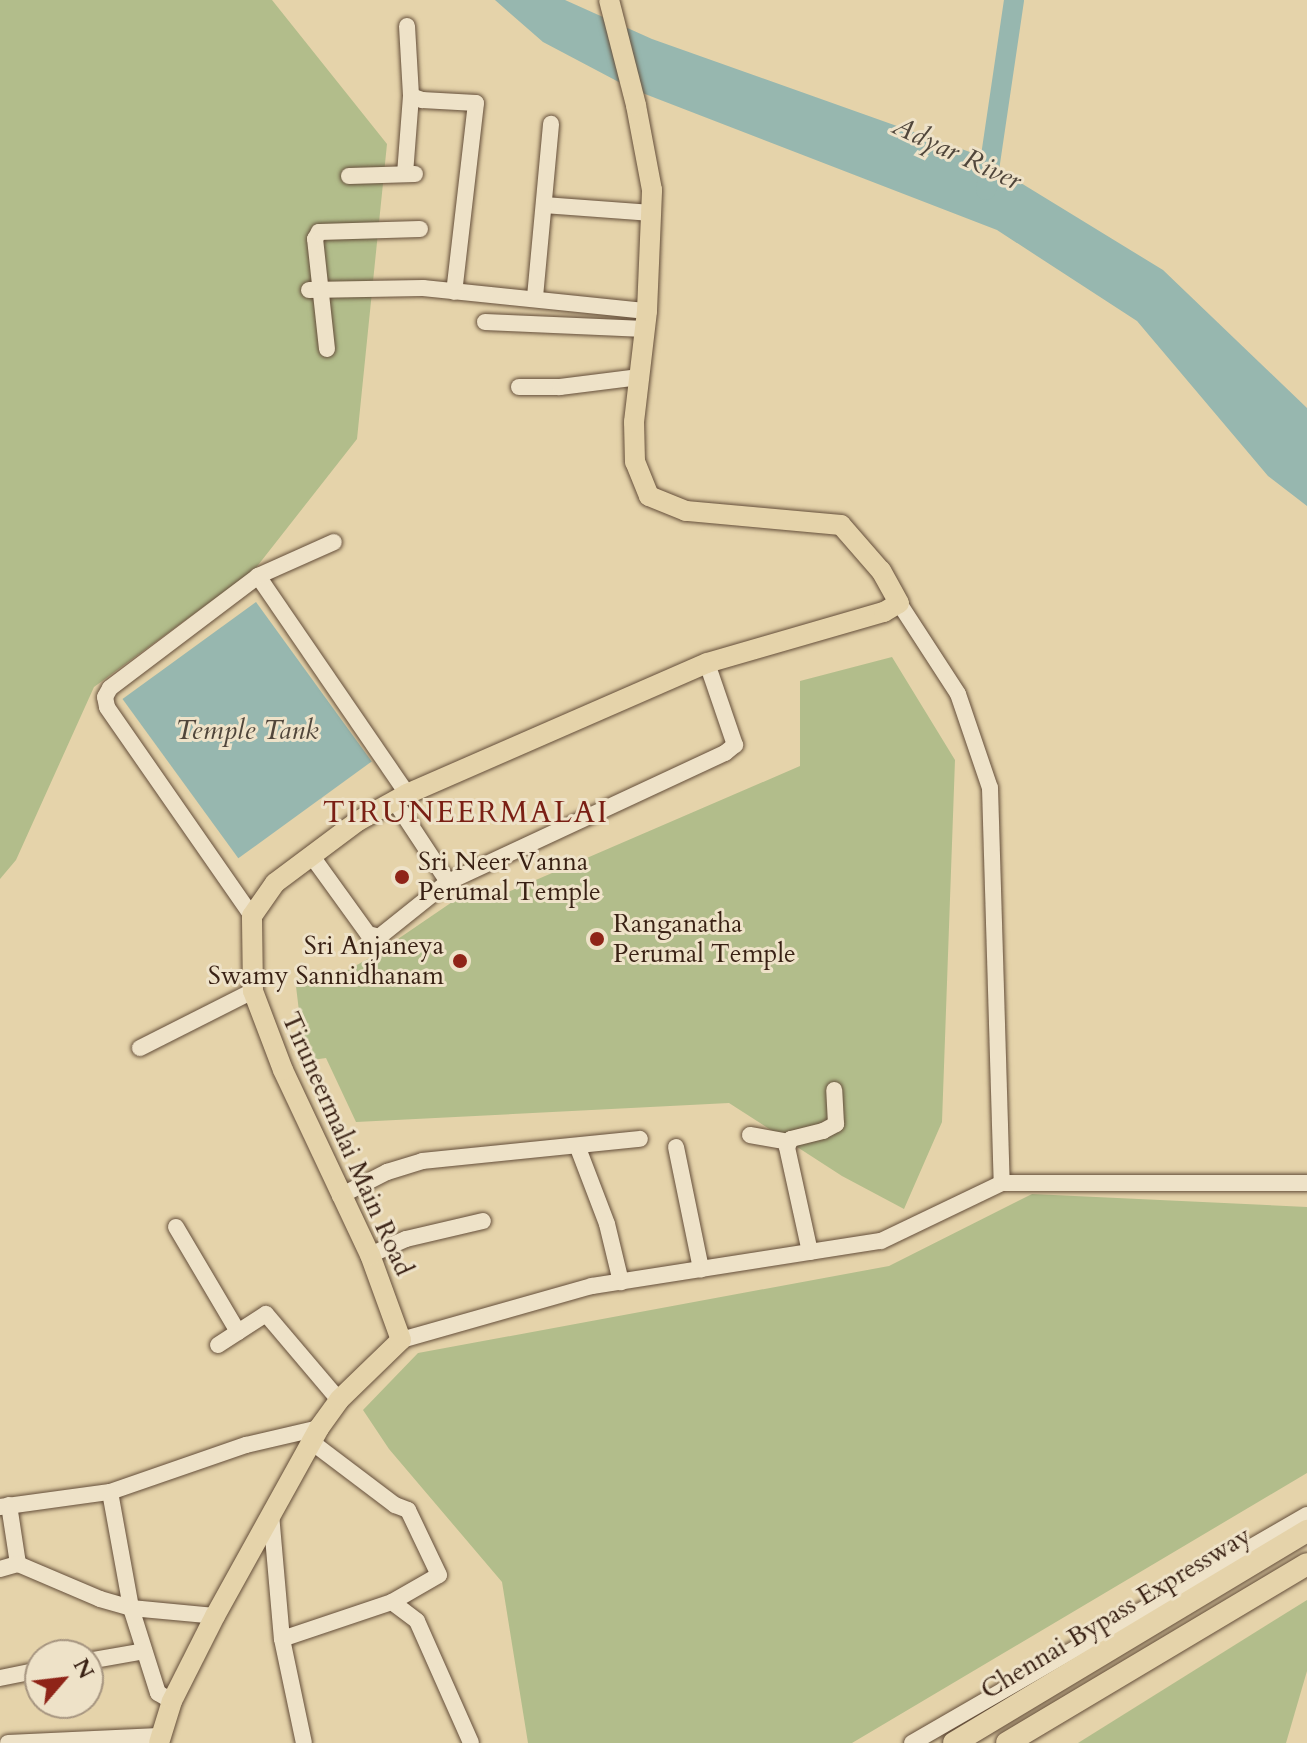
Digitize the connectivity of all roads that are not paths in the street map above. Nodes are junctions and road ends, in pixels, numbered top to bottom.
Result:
1 (609, 0) edge
2 (407, 26) dead end
3 (411, 96) junction
4 (551, 124) dead end
5 (349, 176) dead end
6 (545, 205) junction
7 (651, 213) junction
8 (420, 229) dead end
9 (316, 291) junction
10 (454, 292) junction
11 (535, 297) junction
12 (646, 320) junction
13 (485, 322) dead end
14 (327, 349) dead end
15 (639, 377) junction
16 (519, 387) dead end
17 (334, 542) dead end
18 (258, 576) junction
19 (899, 603) junction
20 (707, 663) junction
21 (400, 797) junction
22 (311, 855) junction
23 (448, 882) junction
24 (252, 916) junction
25 (253, 991) junction
26 (140, 1048) dead end
27 (834, 1090) dead end
28 (750, 1135) dead end
29 (640, 1139) dead end
30 (788, 1142) junction
31 (676, 1147) dead end
32 (578, 1148) junction
33 (1002, 1183) junction
34 (1307, 1183) edge
35 (340, 1196) junction
36 (483, 1221) dead end
37 (176, 1227) dead end
38 (810, 1252) junction
39 (370, 1255) junction
40 (701, 1269) junction
41 (621, 1282) junction
42 (238, 1332) junction
43 (401, 1340) junction
44 (218, 1345) dead end
45 (339, 1400) junction
46 (316, 1436) junction
47 (110, 1492) junction
48 (5, 1506) edge
49 (271, 1514) junction
50 (1307, 1515) edge
51 (1307, 1531) edge
52 (18, 1564) junction
53 (1307, 1564) edge
54 (0, 1569) edge
55 (392, 1602) junction
56 (131, 1608) junction
57 (215, 1616) junction
58 (282, 1639) junction
59 (144, 1651) junction
60 (104, 1658) edge
61 (24, 1673) edge
62 (0, 1678) edge
63 (172, 1701) junction
64 (159, 1740) edge
65 (8, 1743) edge
66 (304, 1743) edge
67 (471, 1743) edge
68 (912, 1743) edge
69 (954, 1743) edge
70 (1007, 1743) edge

1 - 7 main road
2 - 3 street
3 - 5 street
3 - 10 street
4 - 6 street
6 - 7 street
6 - 11 street
7 - 12 main road
8 - 9 street
9 - 10 street
9 - 14 street
10 - 11 street
11 - 12 street
12 - 13 street
12 - 15 main road
15 - 16 street
15 - 19 main road
17 - 18 street
18 - 21 street
18 - 24 street
19 - 20 main road
19 - 33 street
20 - 21 main road
20 - 23 street
21 - 22 main road
21 - 23 street
22 - 23 street
22 - 24 main road
24 - 25 main road, Tiruneermalai Main Road
25 - 26 street
25 - 35 main road, Tiruneermalai Main Road
27 - 30 street
28 - 30 street
29 - 32 street
30 - 38 street
31 - 40 street
32 - 35 street
32 - 41 street
33 - 34 street
33 - 38 street
35 - 39 main road, Tiruneermalai Main Road
36 - 39 street
37 - 42 street
38 - 40 street
39 - 43 main road, Tiruneermalai Main Road
40 - 41 street
41 - 43 street
42 - 44 street
42 - 45 street
43 - 45 main road
45 - 46 main road
46 - 47 street
46 - 49 main road
46 - 55 street
47 - 48 street
47 - 56 street
48 - 52 street
49 - 57 main road
49 - 58 street
50 - 68 street
51 - 69 highway, Chennai Bypass Expressway
52 - 54 street
52 - 56 street
53 - 70 highway
55 - 58 street
55 - 67 street
56 - 57 street
56 - 59 street
57 - 63 main road
58 - 66 street
59 - 60 street
59 - 63 street
61 - 62 street
63 - 64 main road
64 - 65 street

